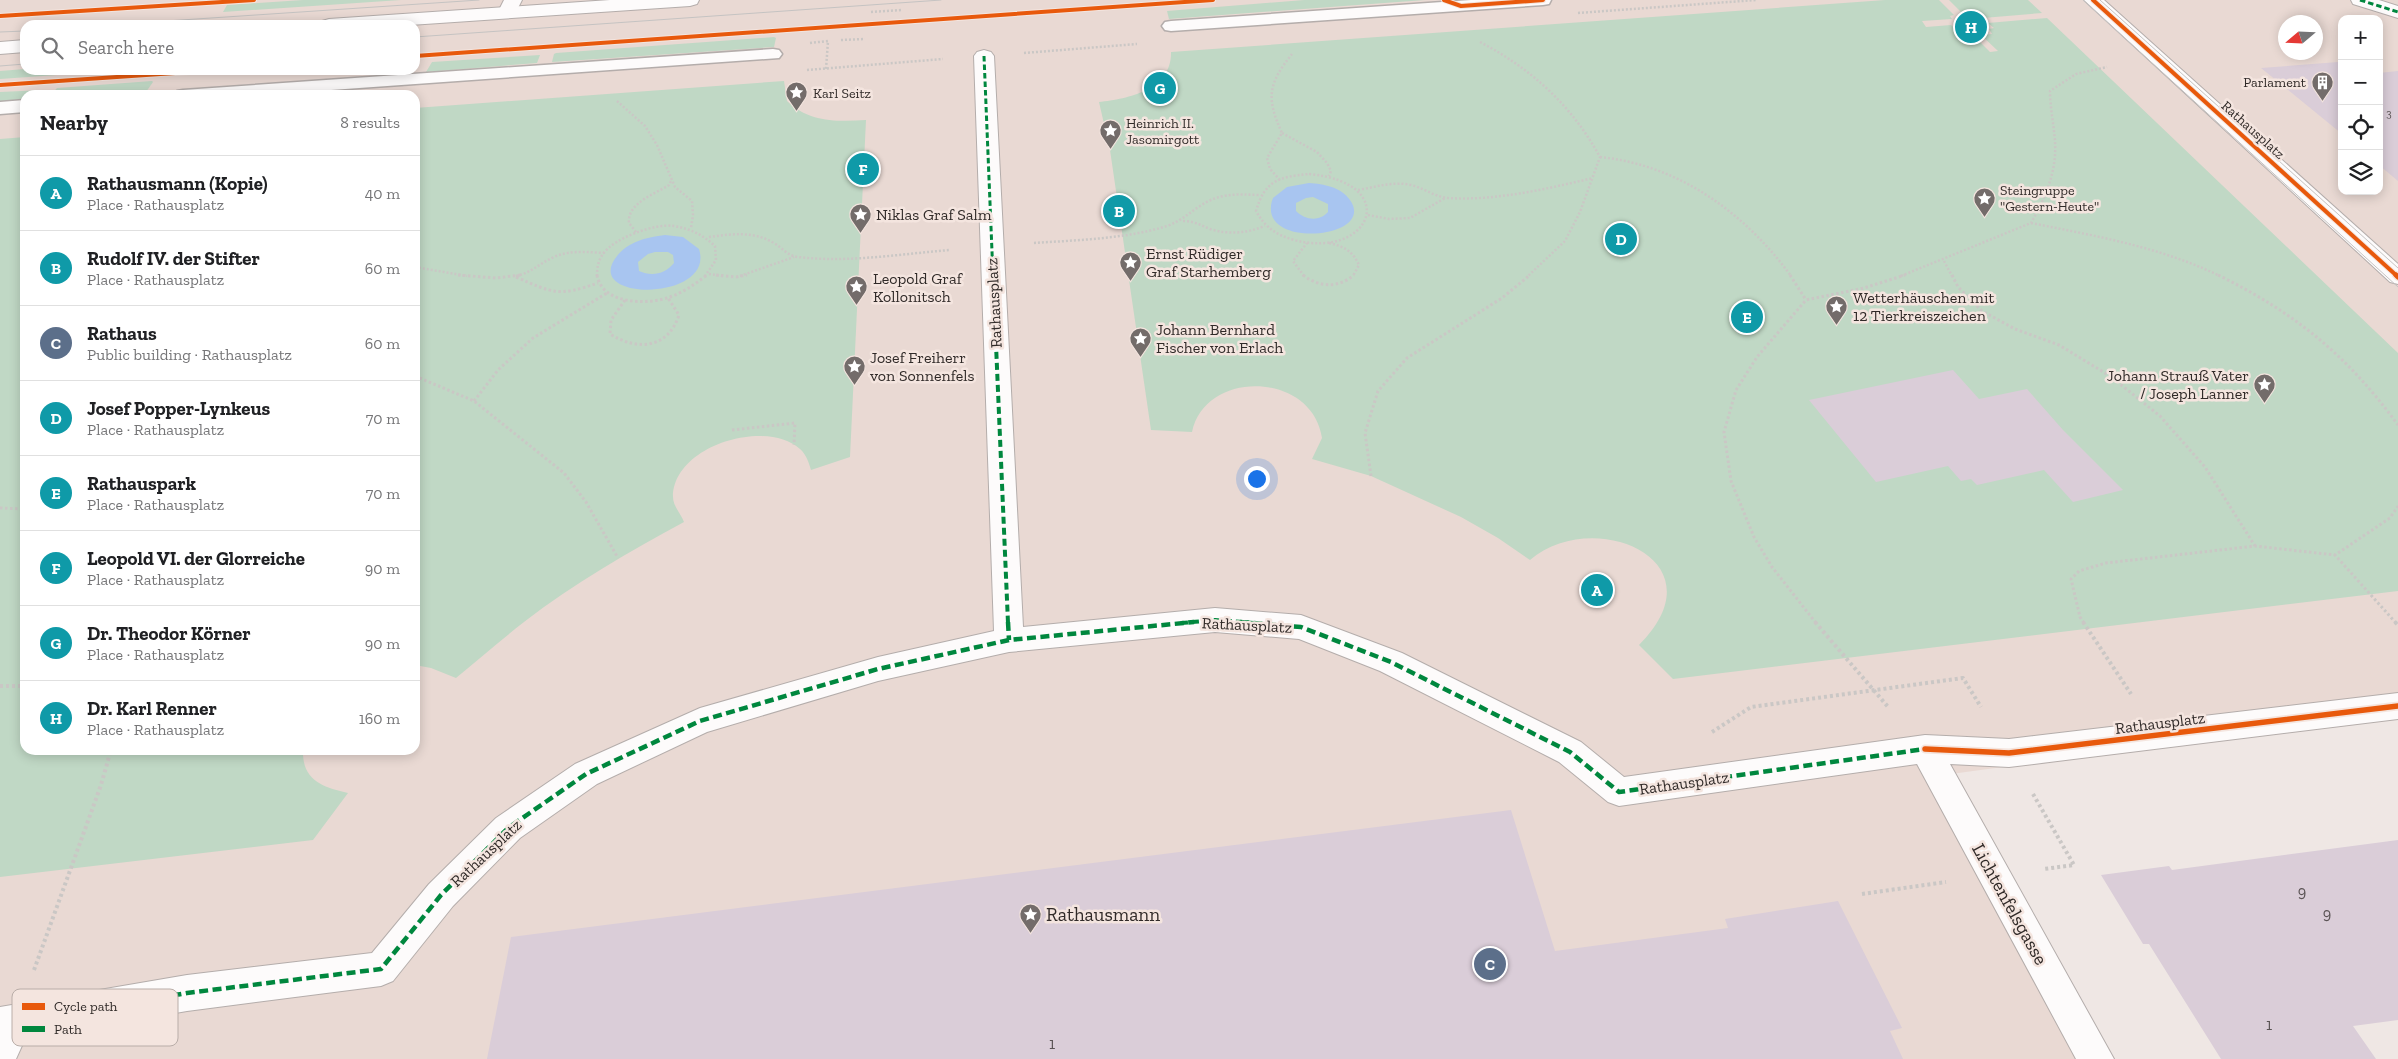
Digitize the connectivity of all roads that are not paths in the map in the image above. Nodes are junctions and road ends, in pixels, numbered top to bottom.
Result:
1 (690, 0) edge
2 (1544, 0) edge
3 (2093, 0) edge
4 (2360, 0) edge
5 (510, 6) edge
6 (2398, 12) edge
7 (377, 20) edge
8 (1171, 26) dead end
9 (20, 46) edge
10 (0, 48) edge
11 (773, 54) dead end
12 (984, 56) dead end
13 (255, 90) edge
14 (20, 106) edge
15 (0, 108) edge
16 (2398, 277) edge
17 (1009, 640) junction
18 (2398, 706) edge
19 (1925, 749) junction
20 (178, 995) edge
21 (2096, 1059) edge

1 - 5 street
2 - 8 lane
3 - 16 street, Rathausplatz
4 - 6 street
5 - 7 street
9 - 10 street
11 - 13 lane
12 - 17 street, Rathausplatz
14 - 15 lane
17 - 19 street, Rathausplatz
17 - 20 street, Rathausplatz
18 - 19 street, Rathausplatz
19 - 21 street, Lichtenfelsgasse

